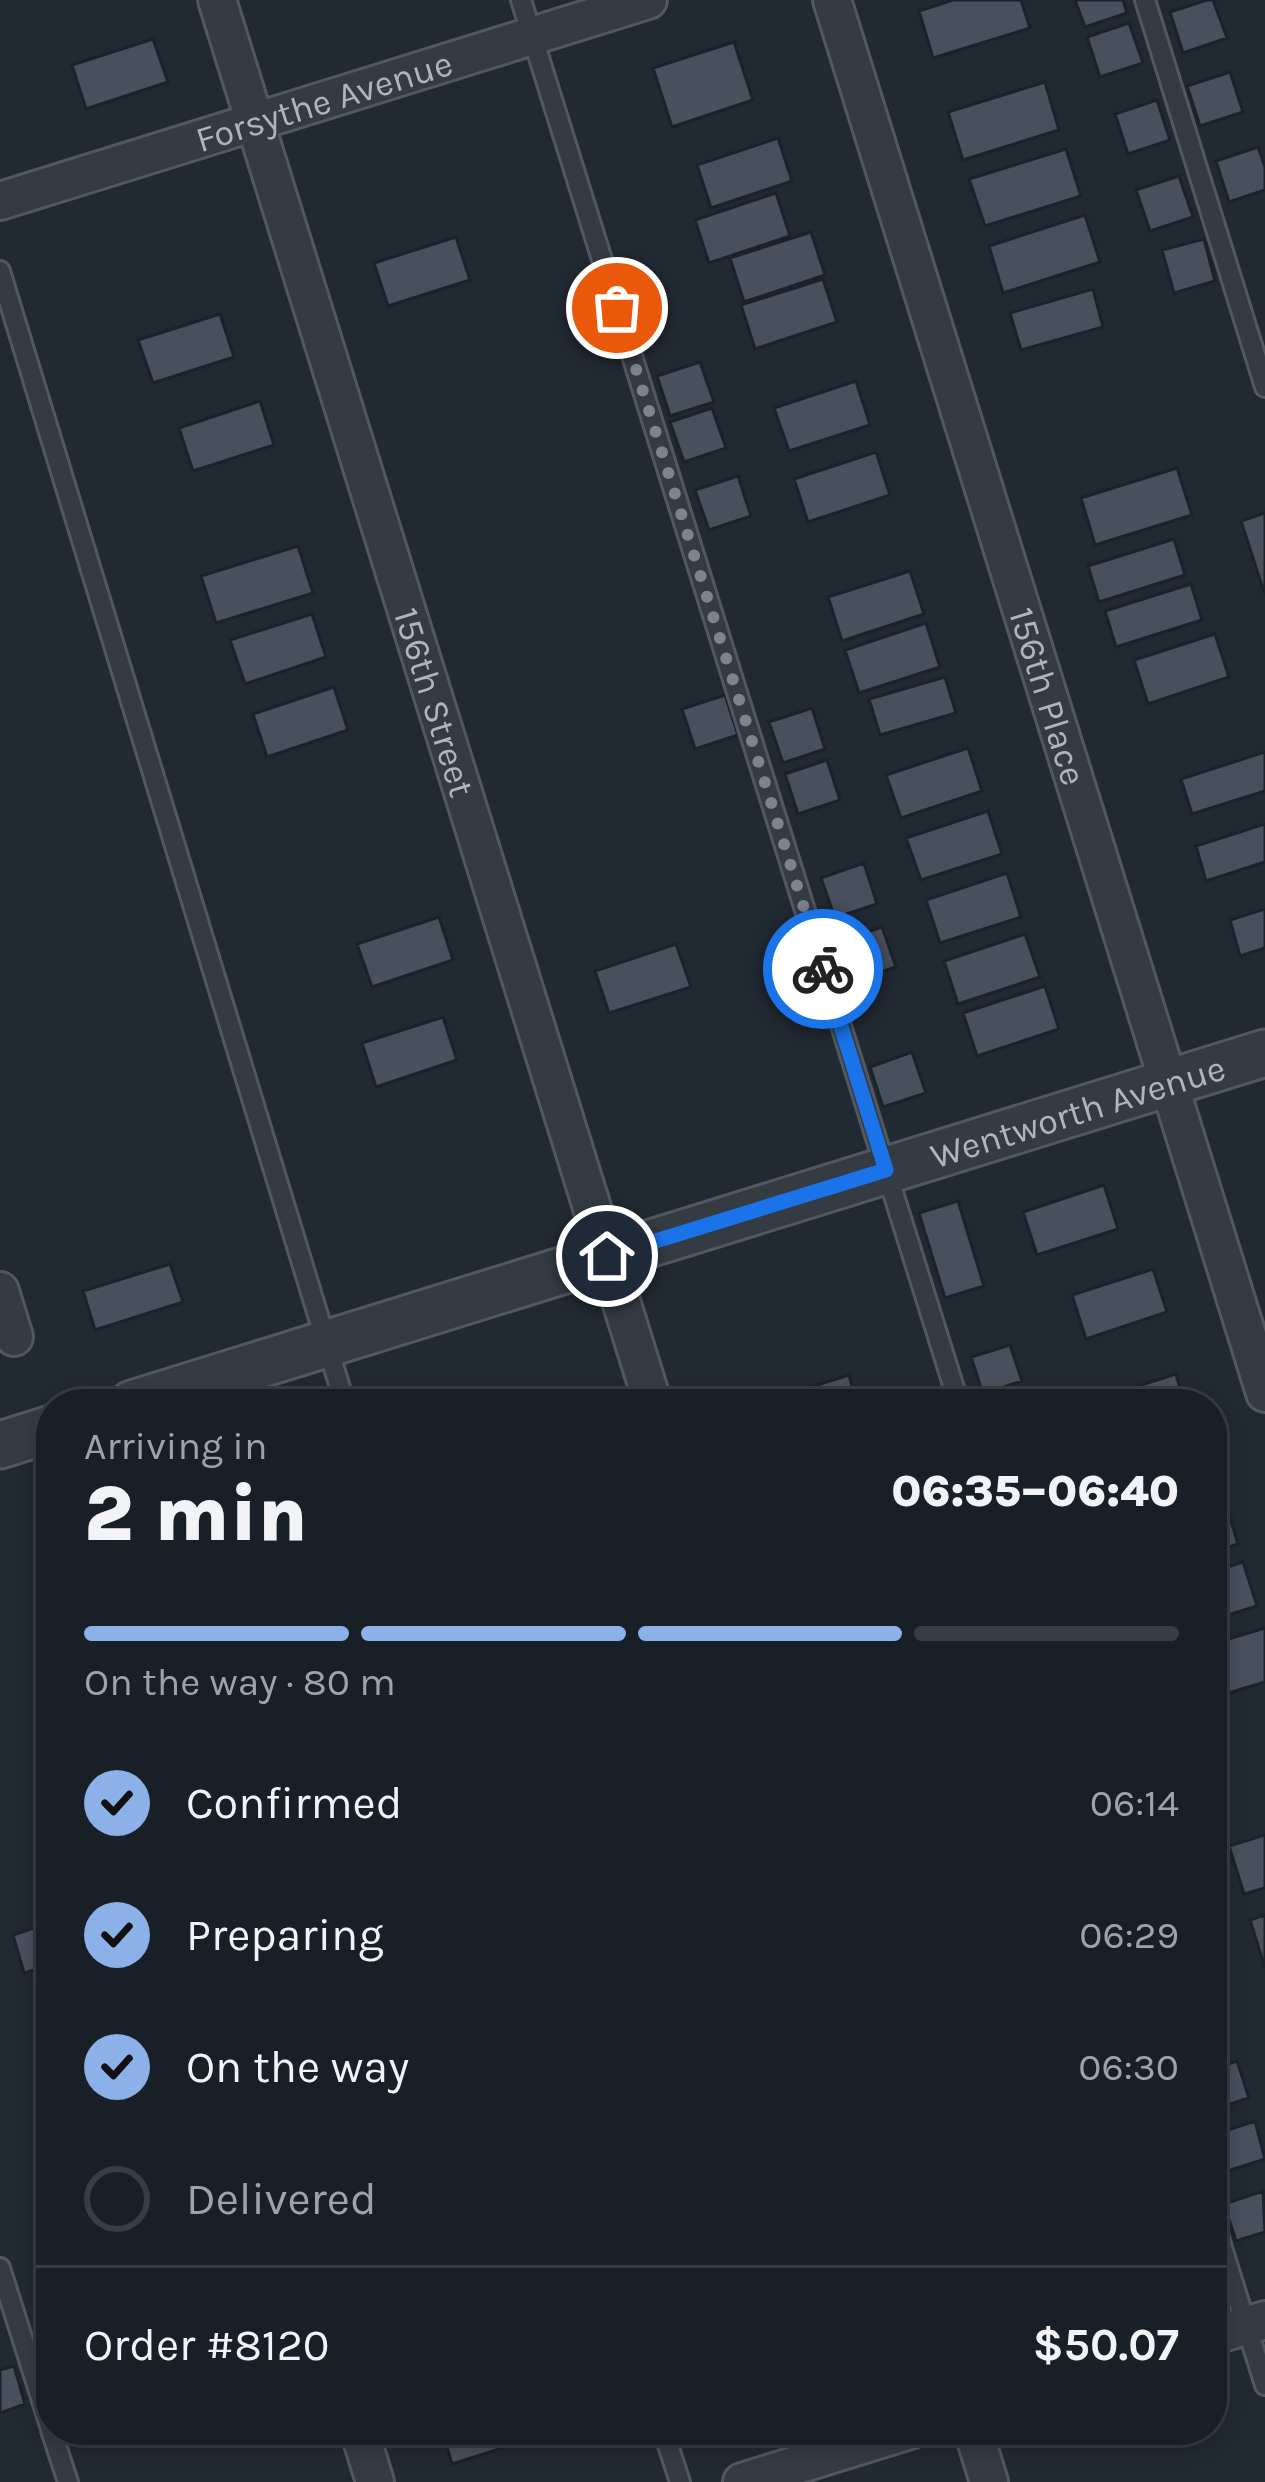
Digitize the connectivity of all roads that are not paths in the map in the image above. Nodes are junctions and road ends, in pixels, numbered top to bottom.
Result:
1 (217, 0) edge
2 (521, 0) edge
3 (648, 0) edge
4 (832, 0) edge
5 (1145, 0) edge
6 (532, 36) junction
7 (255, 122) junction
8 (0, 201) edge
9 (0, 271) edge
10 (1265, 387) edge
11 (1265, 1053) edge
12 (1168, 1082) junction
13 (886, 1170) junction
14 (607, 1256) junction
15 (0, 1291) edge
16 (14, 1337) dead end
17 (326, 1344) junction
18 (180, 1389) edge
19 (340, 1389) edge
20 (648, 1389) edge
21 (954, 1389) edge
22 (1265, 1393) edge
23 (36, 1436) edge
24 (0, 1445) edge
25 (0, 2268) edge
26 (1227, 2274) edge
27 (1241, 2328) edge
28 (36, 2382) edge
29 (1265, 2385) edge
30 (56, 2445) edge
31 (364, 2445) edge
32 (669, 2445) edge
33 (862, 2445) edge
34 (978, 2445) edge
35 (68, 2482) edge
36 (375, 2482) edge
37 (680, 2482) edge
38 (742, 2482) edge
39 (989, 2482) edge

1 - 7 street, 156th Street
2 - 6 lane
3 - 6 street, Forsythe Avenue
4 - 12 street, 156th Place
5 - 10 lane
6 - 7 street, Forsythe Avenue
6 - 13 lane
7 - 8 street, Forsythe Avenue
7 - 14 street, 156th Street
9 - 17 lane
11 - 12 street, Wentworth Avenue
12 - 13 street, Wentworth Avenue
12 - 22 street, 156th Place
13 - 14 street, Wentworth Avenue
13 - 21 lane
14 - 17 street, Wentworth Avenue
14 - 20 street, 156th Street
15 - 16 street
17 - 18 street, Wentworth Avenue
17 - 19 lane
23 - 24 street
25 - 28 lane
26 - 27 lane
27 - 29 lane
30 - 35 lane
31 - 36 street
32 - 37 lane
33 - 38 street
34 - 39 street

